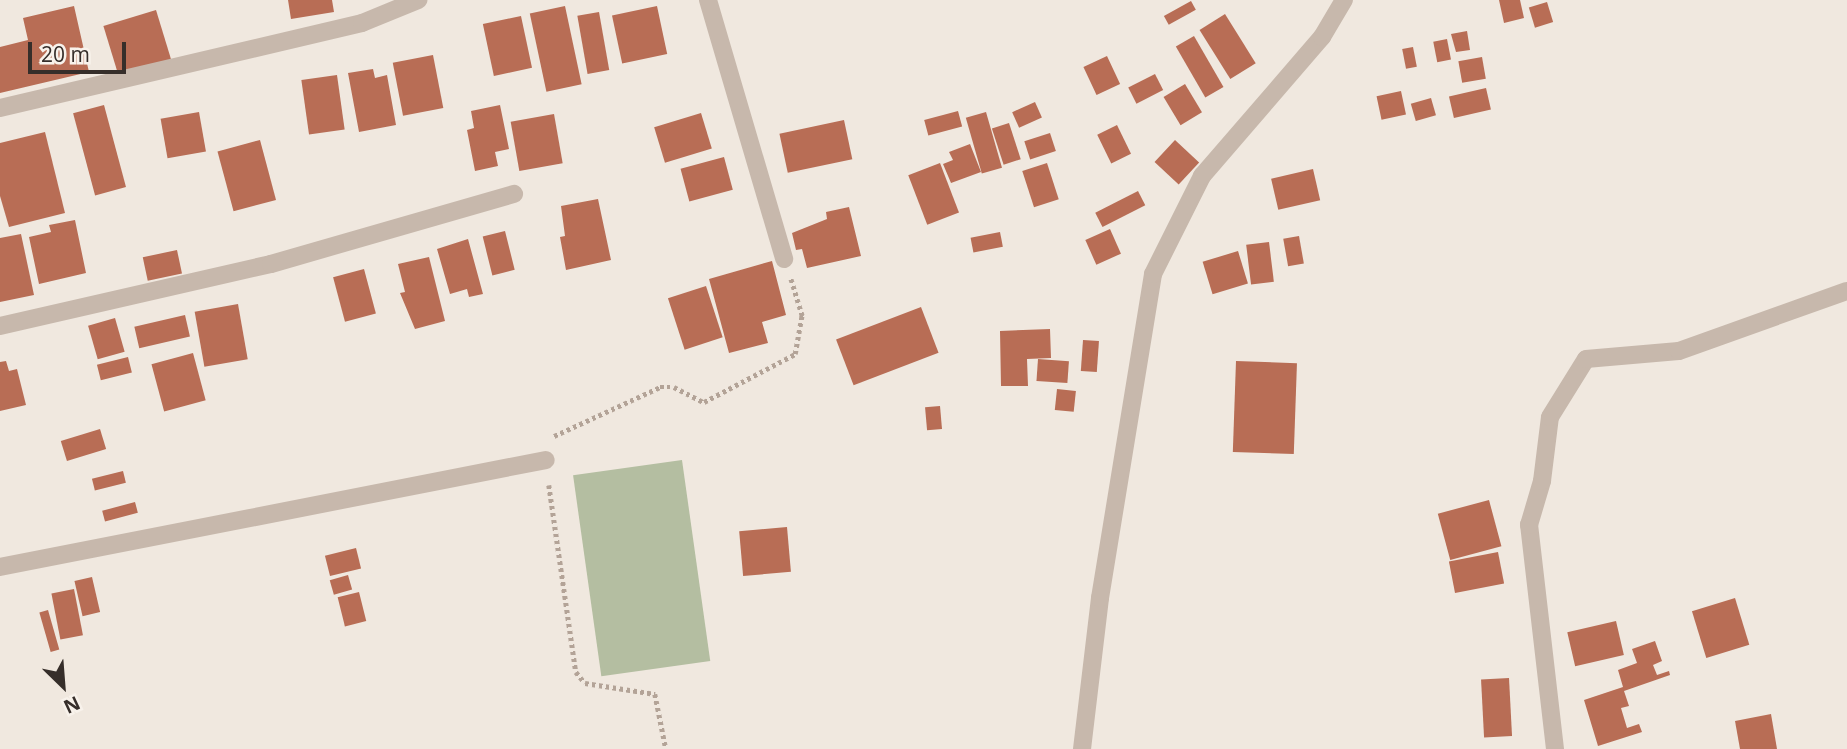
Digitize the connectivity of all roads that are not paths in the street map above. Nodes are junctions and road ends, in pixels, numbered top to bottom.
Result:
1 (418, 0) edge
2 (708, 0) edge
3 (1344, 0) edge
4 (0, 108) edge
5 (514, 194) dead end
6 (784, 259) road end
7 (1847, 291) edge
8 (0, 326) edge
9 (546, 460) road end
10 (0, 567) edge
11 (1082, 749) edge
12 (1555, 749) edge

1 - 4 street
2 - 6 street
3 - 11 street
5 - 8 street
7 - 12 street
9 - 10 street

